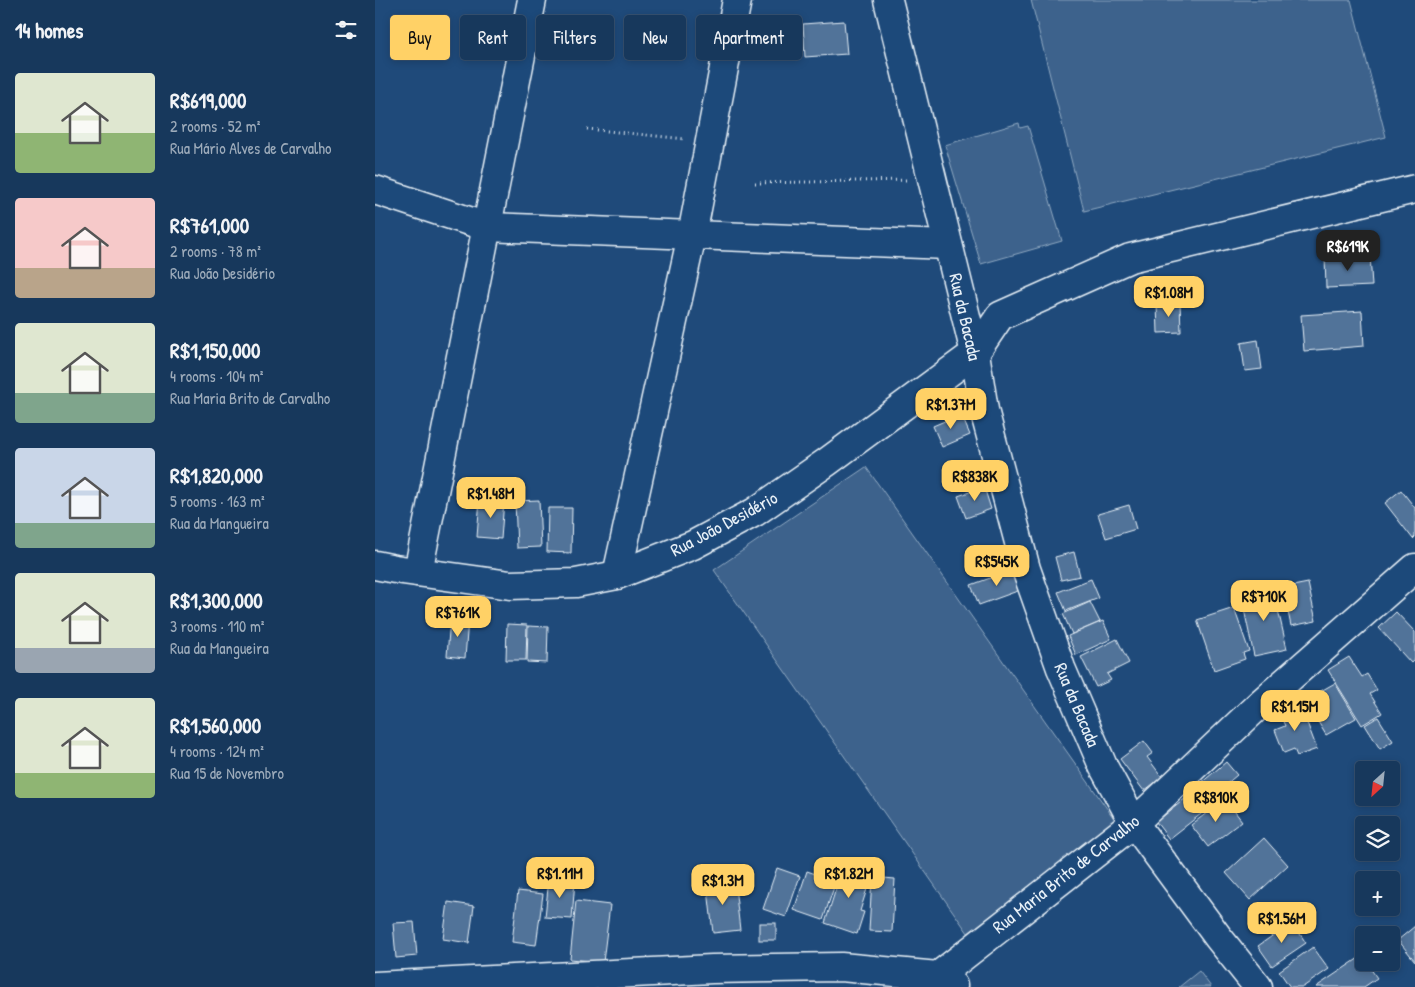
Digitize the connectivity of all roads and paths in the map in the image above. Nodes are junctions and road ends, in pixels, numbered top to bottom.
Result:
1 (532, 0) edge
2 (737, 0) edge
3 (889, 0) edge
4 (587, 129) dead end
5 (709, 141) junction
6 (933, 179) junction
7 (755, 183) dead end
8 (1415, 188) edge
9 (375, 190) edge
10 (487, 227) junction
11 (692, 235) junction
12 (949, 245) junction
13 (975, 353) junction
14 (375, 565) edge
15 (1415, 568) edge
16 (418, 572) junction
17 (617, 575) junction
18 (1134, 823) junction
19 (946, 981) edge
20 (375, 986) edge
21 (1258, 987) edge

1 - 10 street
2 - 5 street
3 - 6 street, Rua da Bacada
4 - 5 path
5 - 11 street
6 - 7 path
6 - 12 street, Rua da Bacada
8 - 13 street, Rua João Desidério
9 - 10 street
10 - 11 street
10 - 16 street
11 - 12 street
11 - 17 street
12 - 13 street, Rua da Bacada
13 - 17 street, Rua João Desidério
13 - 18 street, Rua da Bacada
14 - 16 street, Rua João Desidério
15 - 18 street, Rua Maria Brito de Carvalho
16 - 17 street, Rua João Desidério
18 - 19 street, Rua Maria Brito de Carvalho
18 - 21 street, Rua da Bacada
19 - 20 street

